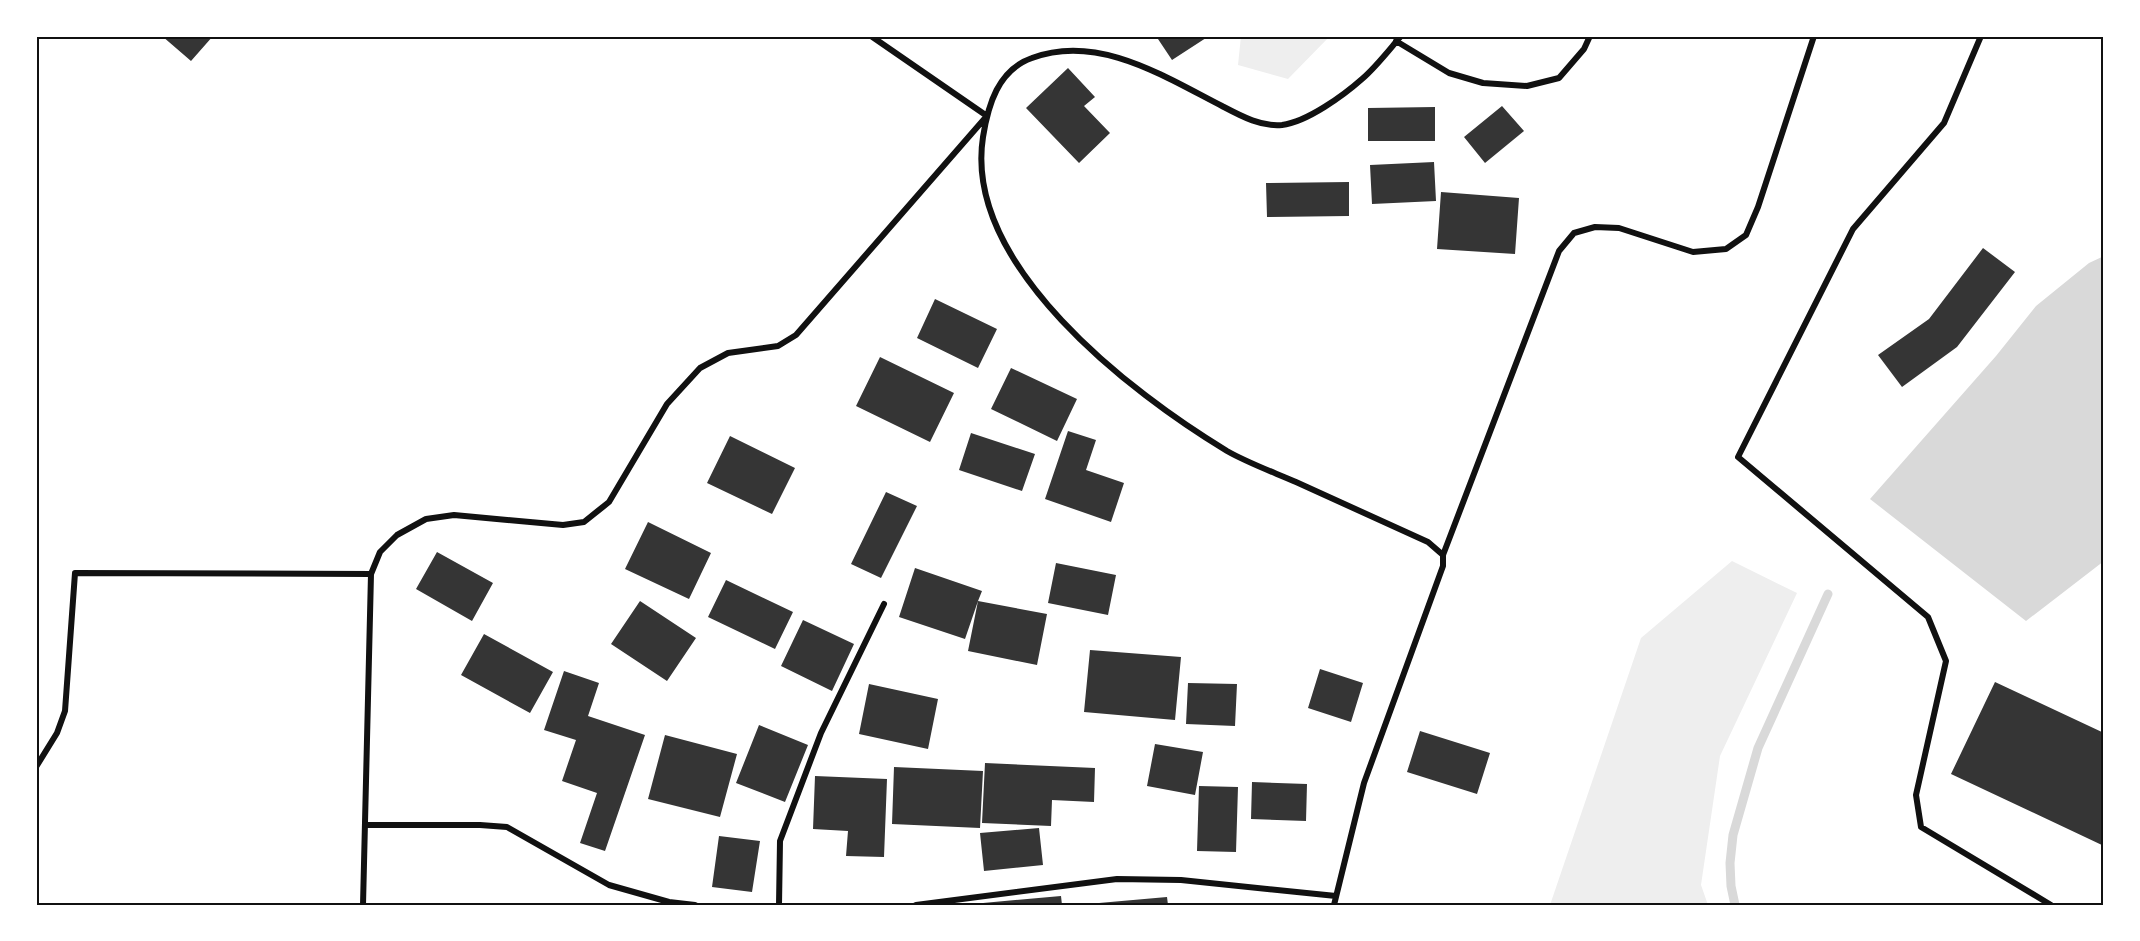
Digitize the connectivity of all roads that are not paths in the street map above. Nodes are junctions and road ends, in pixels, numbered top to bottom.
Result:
1 (871, 36) edge
2 (1590, 36) edge
3 (1814, 36) edge
4 (1981, 36) edge
5 (1399, 39) edge
6 (987, 116) junction
7 (1443, 555) junction
8 (371, 574) junction
9 (884, 604) dead end
10 (36, 767) edge
11 (364, 825) junction
12 (1336, 896) junction
13 (363, 905) edge
14 (695, 905) edge
15 (779, 905) edge
16 (916, 905) edge
17 (1334, 905) edge
18 (2051, 905) edge

1 - 6 street
2 - 5 street
3 - 7 street
4 - 18 street
5 - 6 street
6 - 7 street
6 - 8 street
7 - 12 street
8 - 10 street
8 - 11 street
9 - 15 street
11 - 13 street
11 - 14 street
12 - 16 street
12 - 17 street

